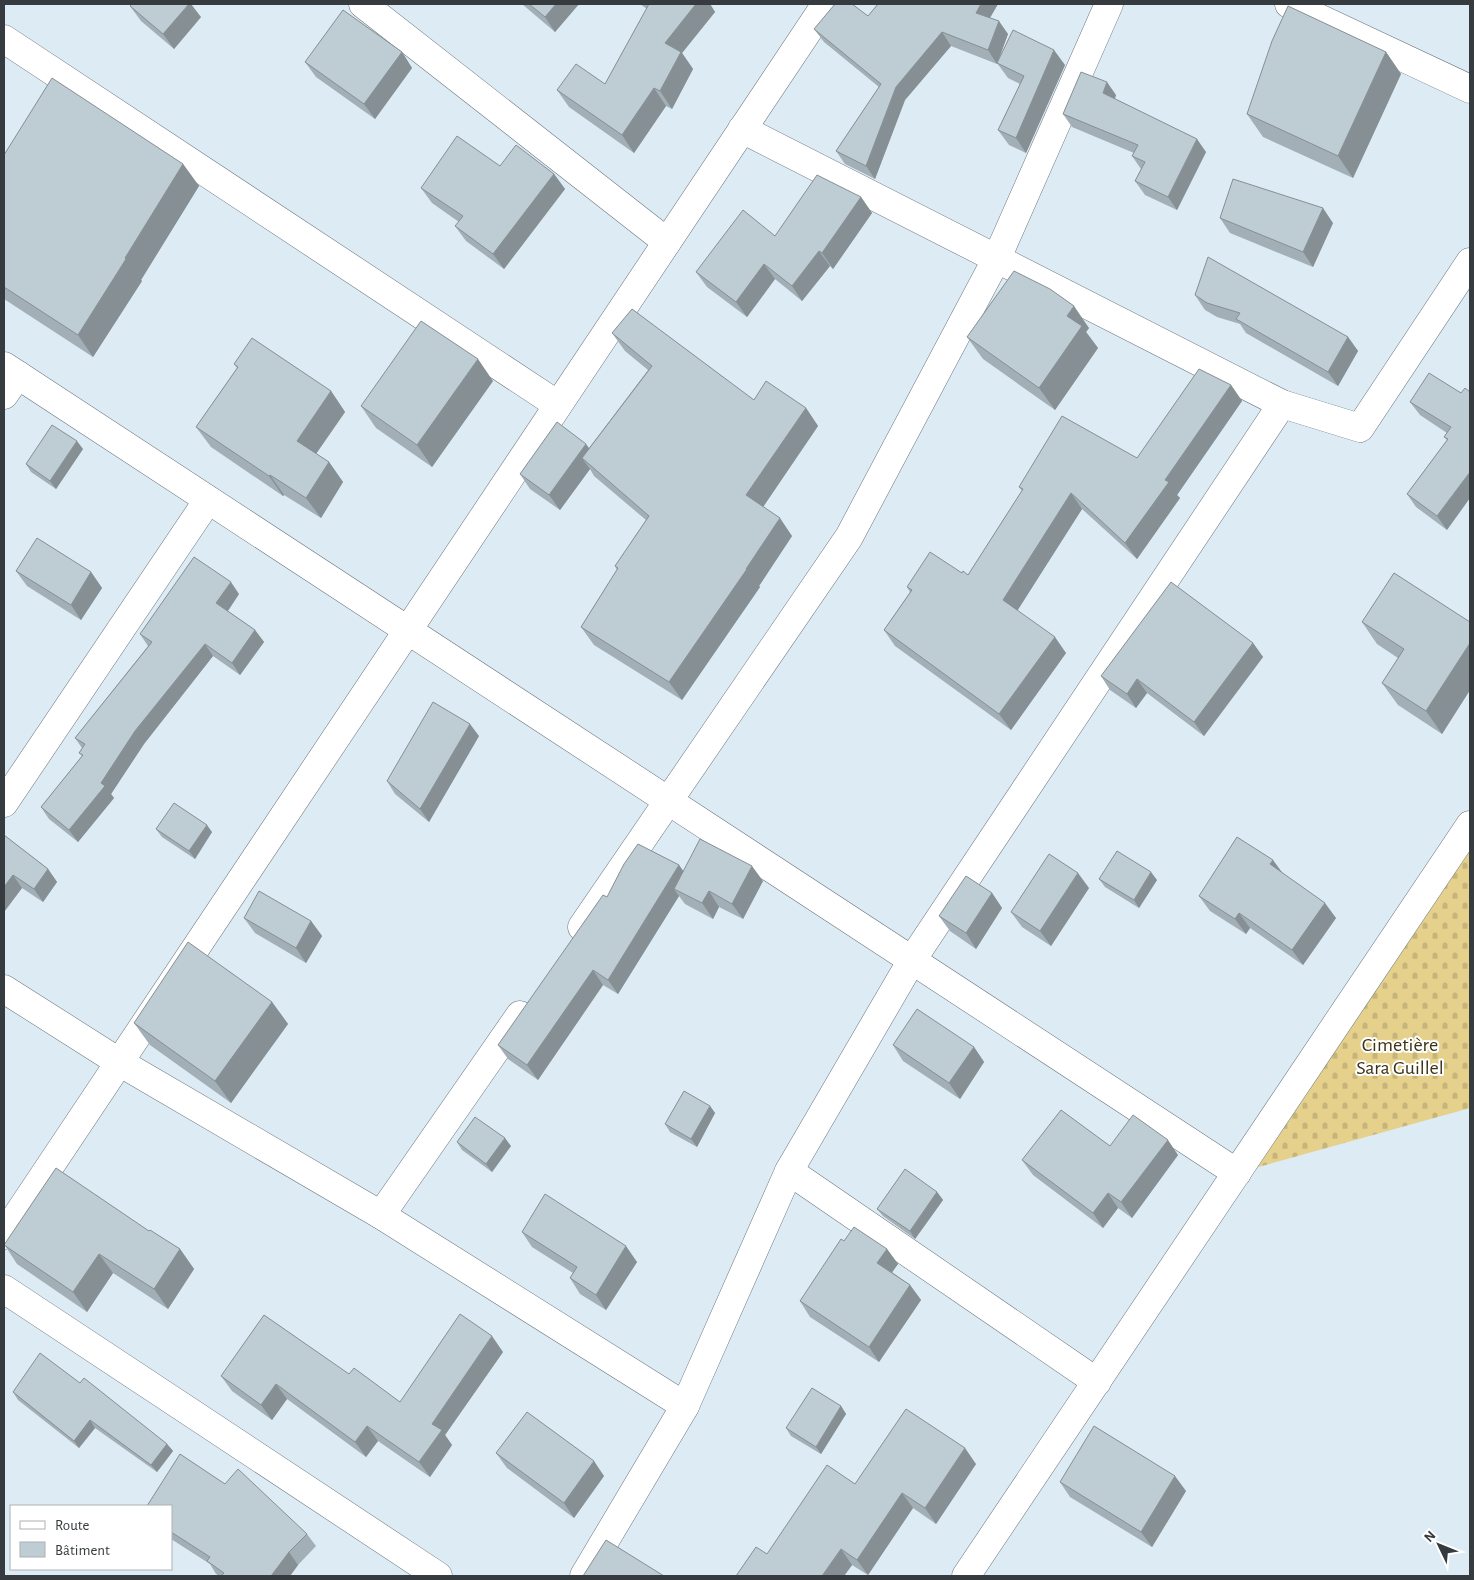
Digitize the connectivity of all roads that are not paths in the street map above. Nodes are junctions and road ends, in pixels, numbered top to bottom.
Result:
1 (363, 4) edge
2 (826, 4) edge
3 (1109, 4) edge
4 (1289, 4) edge
5 (4, 39) edge
6 (1470, 89) edge
7 (742, 129) junction
8 (667, 242) junction
9 (996, 258) junction
10 (1470, 262) edge
11 (9, 378) edge
12 (1282, 404) junction
13 (558, 405) junction
14 (208, 500) junction
15 (408, 630) junction
16 (669, 801) junction
17 (4, 803) edge
18 (1470, 825) edge
19 (568, 947) edge
20 (912, 960) junction
21 (4, 989) edge
22 (534, 996) edge
23 (119, 1062) junction
24 (789, 1171) junction
25 (1237, 1172) junction
26 (381, 1215) junction
27 (4, 1235) edge
28 (4, 1289) edge
29 (1097, 1382) junction
30 (685, 1406) junction
31 (438, 1576) edge
32 (584, 1576) edge
33 (966, 1576) edge

1 - 8 street
2 - 7 street
3 - 9 street
4 - 6 street
5 - 13 street
7 - 8 street
7 - 9 street
8 - 13 street
9 - 12 street
9 - 16 street
10 - 12 street
11 - 14 street
12 - 20 street
13 - 15 street
14 - 15 street
14 - 17 street
15 - 16 street
15 - 23 street
16 - 19 street
16 - 20 street
18 - 25 street
20 - 24 street
20 - 25 street
21 - 23 street
22 - 26 street
23 - 26 street
23 - 27 street
24 - 29 street
24 - 30 street
25 - 29 street
26 - 30 street
28 - 31 street
29 - 33 street
30 - 32 street

